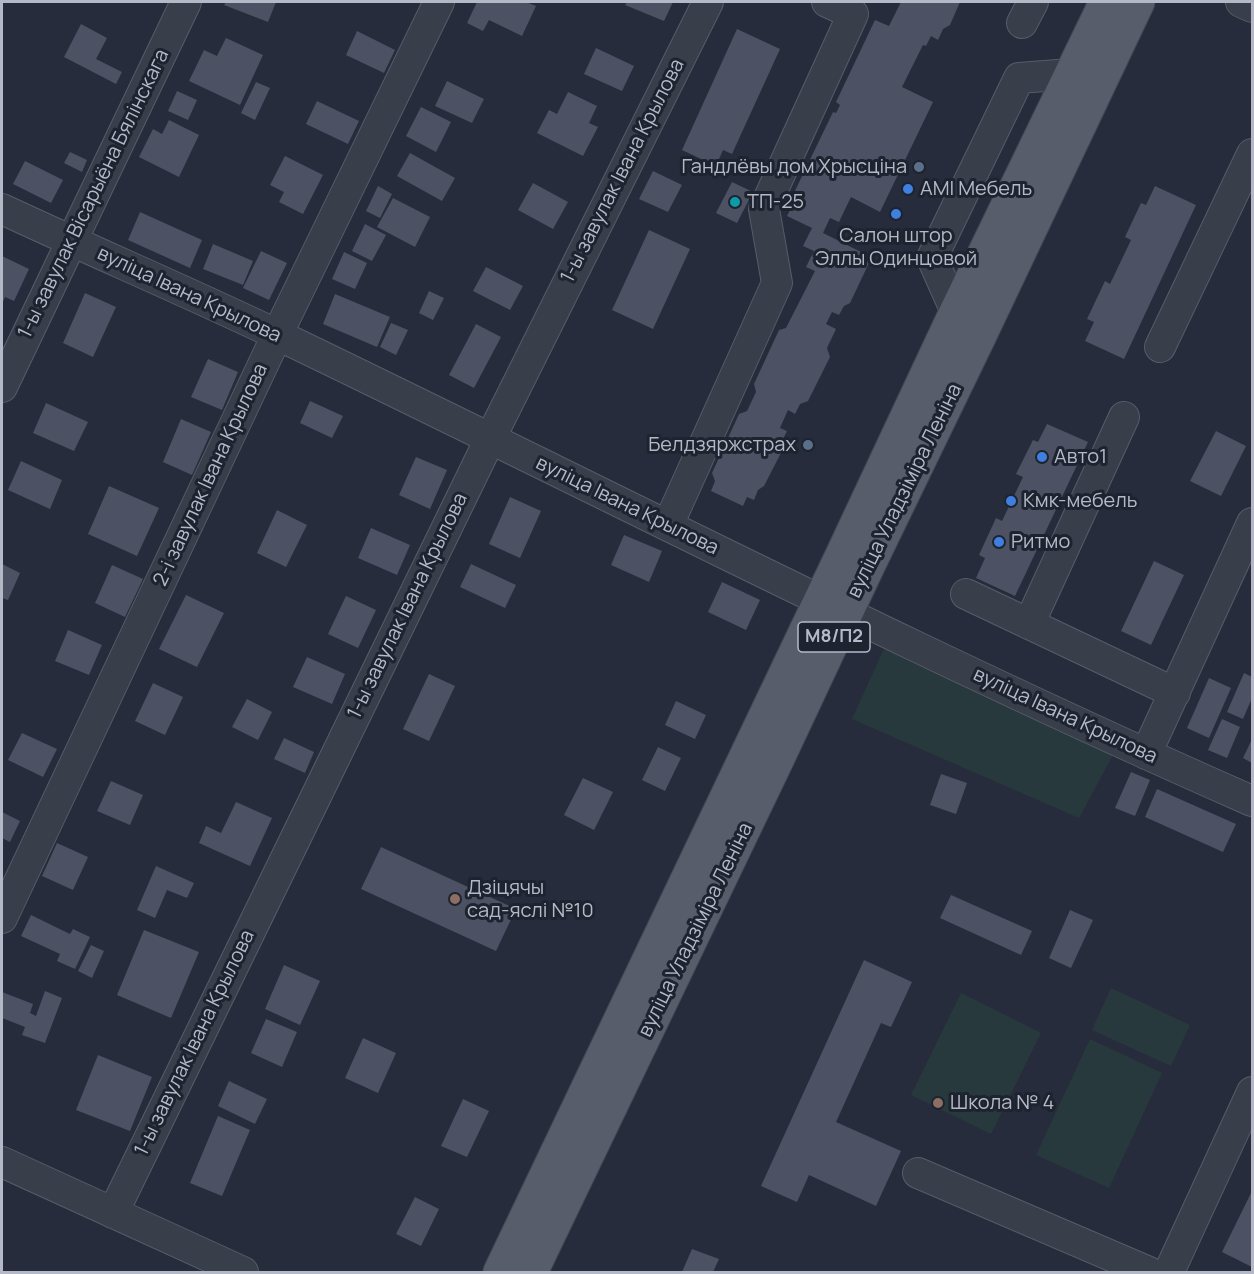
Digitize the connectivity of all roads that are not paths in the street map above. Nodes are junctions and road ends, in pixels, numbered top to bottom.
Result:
1 (186, 2) edge
2 (439, 2) edge
3 (708, 2) edge
4 (827, 2) edge
5 (1107, 2) edge
6 (1138, 2) edge
7 (1241, 2) edge
8 (1252, 7) edge
9 (1071, 74) junction
10 (1252, 154) edge
11 (2, 209) edge
12 (71, 242) junction
13 (956, 312) junction
14 (277, 335) junction
15 (1160, 347) dead end
16 (2, 387) edge
17 (1124, 417) dead end
18 (489, 439) junction
19 (1252, 523) edge
20 (668, 525) junction
21 (966, 594) dead end
22 (834, 606) junction
23 (1029, 624) junction
24 (1175, 693) junction
25 (1146, 754) junction
26 (1252, 801) edge
27 (2, 918) edge
28 (1252, 1092) edge
29 (2, 1162) edge
30 (918, 1173) dead end
31 (113, 1213) junction
32 (243, 1272) edge
33 (500, 1272) edge
34 (531, 1272) edge
35 (1149, 1272) edge
36 (1169, 1272) edge

1 - 12 street, 1-ы завулак Вісарыёна Бялінскага
2 - 14 street, 2-і завулак Івана Крылова
3 - 18 street, 1-ы завулак Івана Крылова
4 - 20 street
5 - 9 main road, вуліца Уладзіміра Леніна / М8/П2
6 - 22 main road, вуліца Уладзіміра Леніна / М8/П2
7 - 8 street
9 - 13 main road, вуліца Уладзіміра Леніна / М8/П2
9 - 13 street
10 - 15 street
11 - 12 street, вуліца Івана Крылова
12 - 14 street, вуліца Івана Крылова
12 - 16 street, 1-ы завулак Вісарыёна Бялінскага
13 - 22 main road, вуліца Уладзіміра Леніна / М8/П2
14 - 18 street, вуліца Івана Крылова
14 - 27 street, 2-і завулак Івана Крылова
17 - 23 street
18 - 20 street, вуліца Івана Крылова
18 - 31 street, 1-ы завулак Івана Крылова
19 - 24 street
20 - 22 street, вуліца Івана Крылова
21 - 23 street
22 - 25 street, вуліца Івана Крылова
22 - 33 main road, вуліца Уладзіміра Леніна / М8/П2
22 - 34 main road, вуліца Уладзіміра Леніна / М8/П2
23 - 24 street
24 - 25 street
25 - 26 street, вуліца Івана Крылова
28 - 36 street
29 - 31 street
30 - 35 street
31 - 32 street

